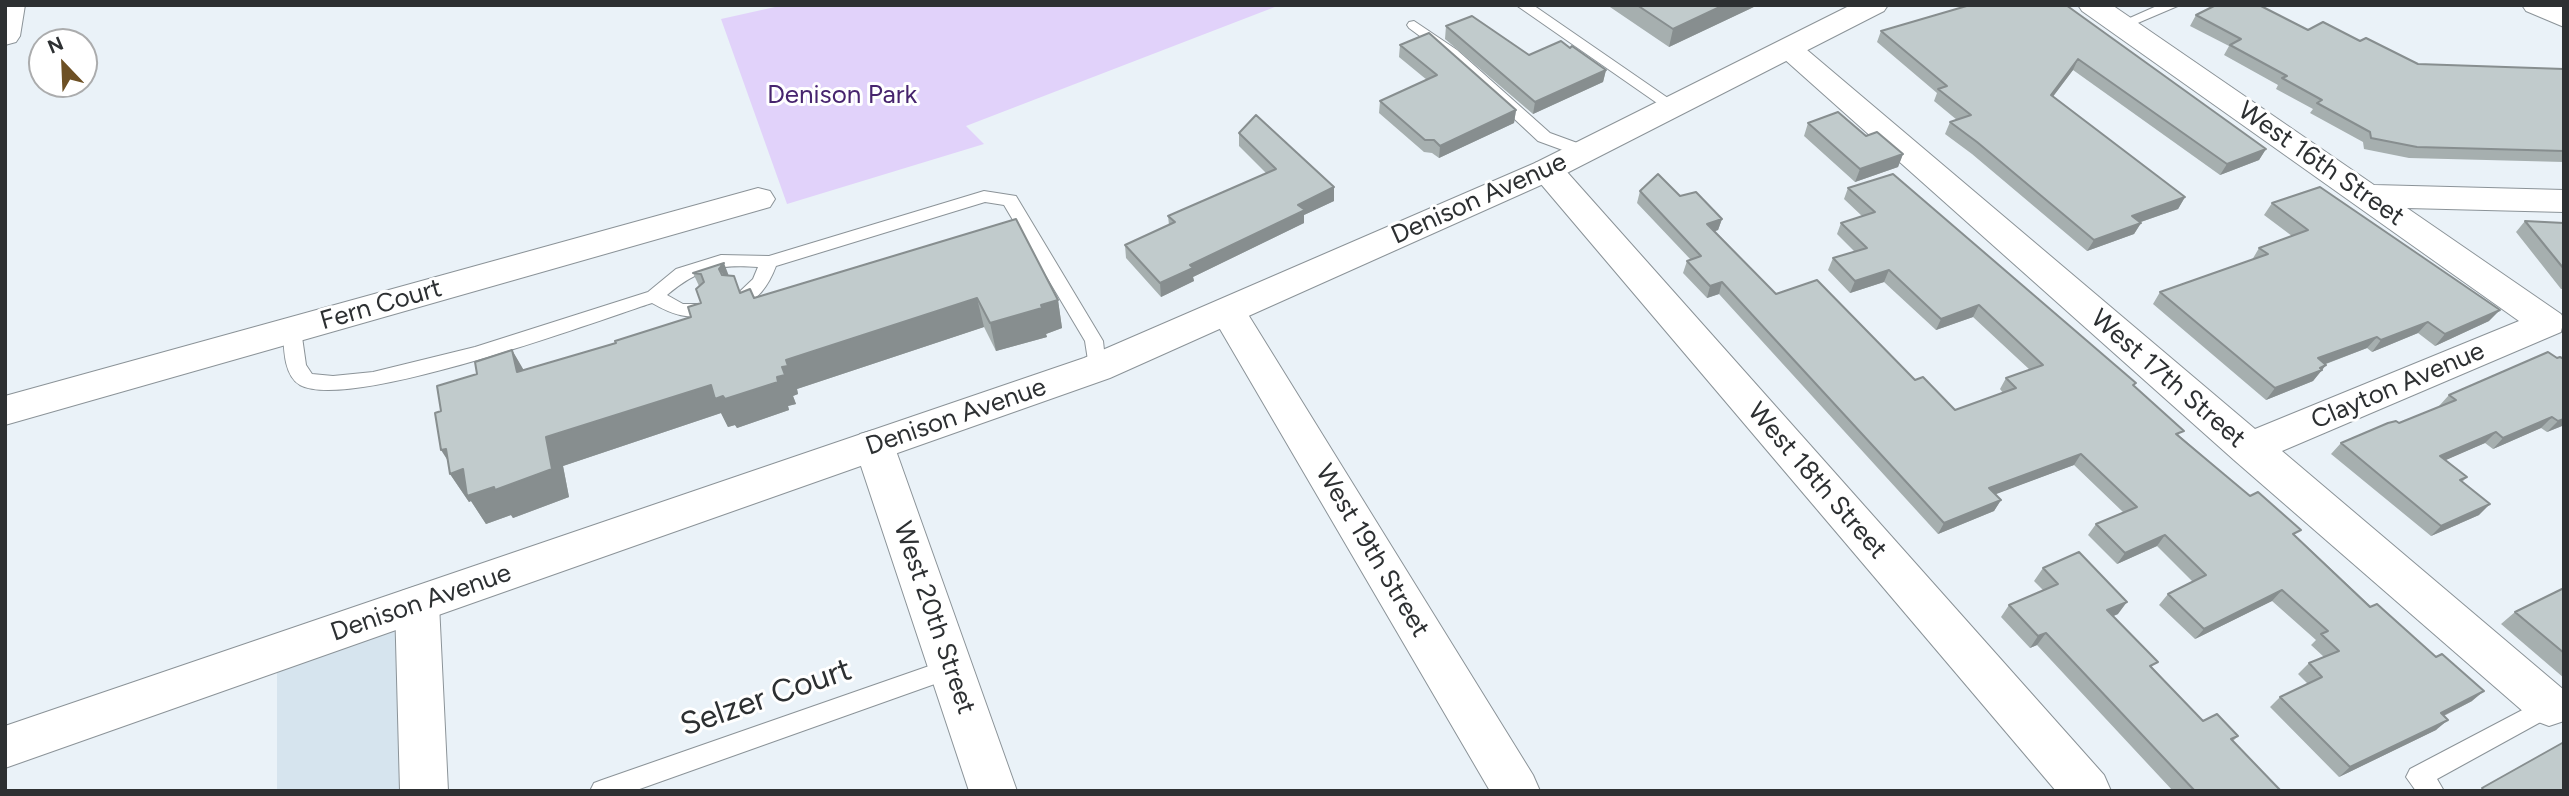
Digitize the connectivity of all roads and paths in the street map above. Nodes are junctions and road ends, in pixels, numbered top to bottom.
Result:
1 (11, 5) edge
2 (1523, 5) edge
3 (1874, 5) edge
4 (2092, 5) edge
5 (2173, 5) edge
6 (2536, 5) edge
7 (2564, 18) edge
8 (1414, 25) dead end
9 (2121, 25) junction
10 (5, 36) edge
11 (1789, 50) junction
12 (1673, 107) junction
13 (1585, 152) junction
14 (1547, 170) junction
15 (2367, 196) junction
16 (758, 199) dead end
17 (2564, 201) edge
18 (769, 262) junction
19 (654, 296) junction
20 (742, 298) edge
21 (705, 309) edge
22 (1228, 312) junction
23 (2549, 323) joint
24 (292, 330) junction
25 (1097, 368) junction
26 (5, 411) edge
27 (874, 445) junction
28 (2248, 449) junction
29 (417, 604) junction
30 (952, 668) junction
31 (2549, 706) joint
32 (5, 747) edge
33 (424, 791) edge
34 (602, 791) edge
35 (993, 791) edge
36 (1516, 791) edge
37 (2087, 791) edge
38 (2432, 791) edge

1 - 10 street
2 - 12 lane
3 - 11 street, Denison Avenue
4 - 9 street, West 16th Street
5 - 9 lane
6 - 7 street
8 - 13 lane
9 - 15 street, West 16th Street
11 - 12 street, Denison Avenue
11 - 28 street, West 17th Street
12 - 13 street, Denison Avenue
13 - 14 street, Denison Avenue
14 - 22 street, Denison Avenue
14 - 37 street, West 18th Street
15 - 17 street
15 - 23 street, West 16th Street
16 - 24 street, Fern Court
18 - 19 lane
18 - 20 lane
18 - 25 lane
19 - 21 lane
19 - 24 lane
22 - 25 street, Denison Avenue
22 - 36 street, West 19th Street
23 - 28 street, Clayton Avenue
24 - 26 street, Fern Court
25 - 27 street, Denison Avenue
27 - 29 street, Denison Avenue
27 - 30 street, West 20th Street
28 - 31 street, West 17th Street
29 - 32 street, Denison Avenue
29 - 33 street
30 - 34 lane, Selzer Court
30 - 35 street, West 20th Street
31 - 38 lane

